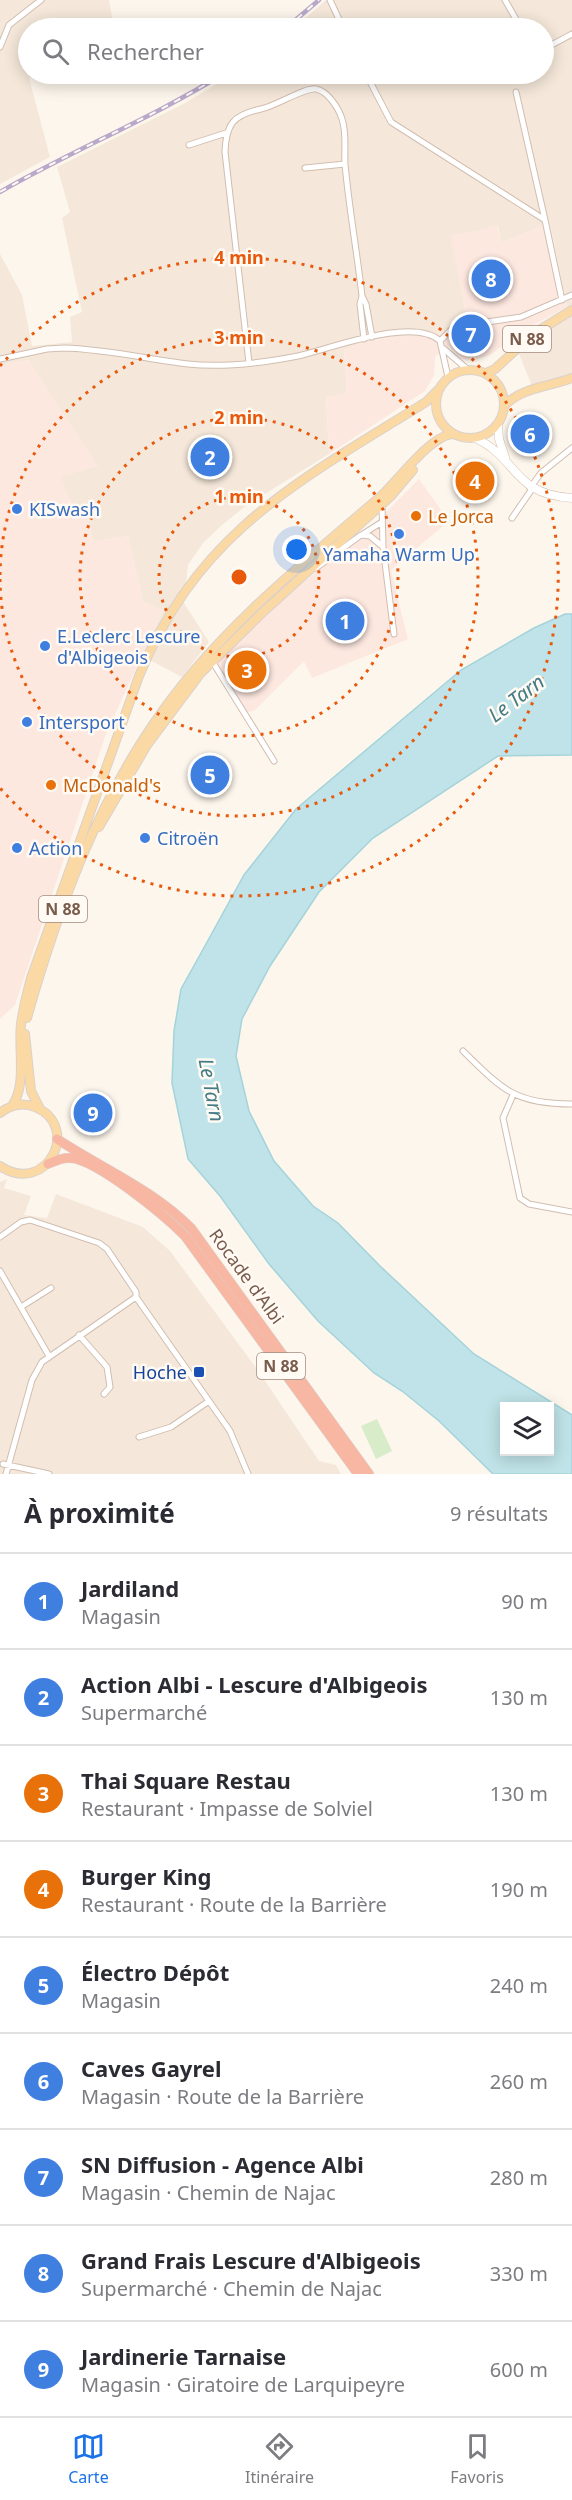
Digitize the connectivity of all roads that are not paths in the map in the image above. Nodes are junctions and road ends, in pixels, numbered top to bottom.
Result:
1 (41, 0) edge
2 (330, 0) edge
3 (506, 0) edge
4 (338, 18) edge
5 (516, 18) edge
6 (572, 34) edge
7 (554, 43) edge
8 (0, 47) edge
9 (373, 84) edge
10 (516, 92) dead end
11 (226, 133) junction
12 (189, 145) dead end
13 (345, 164) junction
14 (305, 168) dead end
15 (545, 220) junction
16 (572, 295) edge
17 (362, 296) junction
18 (562, 300) junction
19 (572, 310) edge
20 (372, 337) junction
21 (364, 339) junction
22 (440, 341) junction
23 (443, 348) junction
24 (0, 359) edge
25 (249, 363) junction
26 (467, 369) junction
27 (486, 373) junction
28 (448, 378) junction
29 (572, 378) edge
30 (439, 389) junction
31 (505, 405) junction
32 (498, 424) junction
33 (454, 434) junction
34 (475, 438) junction
35 (572, 448) edge
36 (426, 450) junction
37 (507, 461) junction
38 (531, 488) junction
39 (572, 498) edge
40 (382, 504) junction
41 (512, 518) dead end
42 (382, 522) junction
43 (361, 535) junction
44 (383, 547) junction
45 (280, 595) junction
46 (394, 634) dead end
47 (212, 661) junction
48 (274, 761) dead end
49 (82, 856) junction
50 (463, 1051) dead end
51 (513, 1095) junction
52 (572, 1104) edge
53 (12, 1106) junction
54 (40, 1109) junction
55 (0, 1113) edge
56 (57, 1139) junction
57 (48, 1164) junction
58 (0, 1166) edge
59 (4, 1173) edge
60 (572, 1212) edge
61 (0, 1237) edge
62 (0, 1271) edge
63 (51, 1288) dead end
64 (136, 1297) junction
65 (21, 1307) junction
66 (79, 1335) junction
67 (49, 1356) junction
68 (104, 1394) dead end
69 (209, 1401) junction
70 (139, 1437) dead end
71 (6, 1464) junction
72 (6, 1474) edge
73 (49, 1474) edge
74 (248, 1474) edge
75 (358, 1474) edge
76 (369, 1474) edge

1 - 8 street
2 - 4 street
3 - 5 street
6 - 7 street
9 - 15 street
10 - 15 street
11 - 12 street
11 - 13 street
11 - 25 street
13 - 14 street
13 - 17 street
15 - 18 street
16 - 18 street
17 - 20 street
17 - 21 street
18 - 22 street
19 - 27 main road, N 88
20 - 21 street
20 - 22 street
21 - 25 street
22 - 23 street
23 - 26 street
23 - 28 street
24 - 25 street
26 - 27 main road
26 - 28 main road
27 - 31 main road
28 - 30 main road
29 - 31 main road
30 - 33 main road
30 - 53 main road, N 88
31 - 32 main road
32 - 34 main road
32 - 37 street
33 - 34 main road
33 - 36 main road, N 88
34 - 37 street
35 - 38 street
36 - 40 main road
36 - 49 main road, N 88
37 - 38 street
38 - 39 street
38 - 41 street
40 - 42 street
40 - 45 main road
42 - 43 street
42 - 44 street
43 - 44 street
43 - 45 street
44 - 46 street
45 - 47 main road
47 - 48 street
47 - 49 main road
49 - 54 main road, N 88
50 - 51 street
51 - 52 street
51 - 60 street
53 - 54 main road
53 - 55 main road
54 - 56 main road
56 - 57 main road
56 - 76 highway, Rocade d'Albi / N 88
57 - 59 main road
57 - 75 highway, Rocade d'Albi / N 88
58 - 59 main road
61 - 64 street
62 - 65 street
63 - 65 street
64 - 66 street
64 - 69 street
65 - 67 street
66 - 67 street
66 - 68 street
67 - 71 street
69 - 70 street
69 - 74 street
71 - 72 street
71 - 73 street

